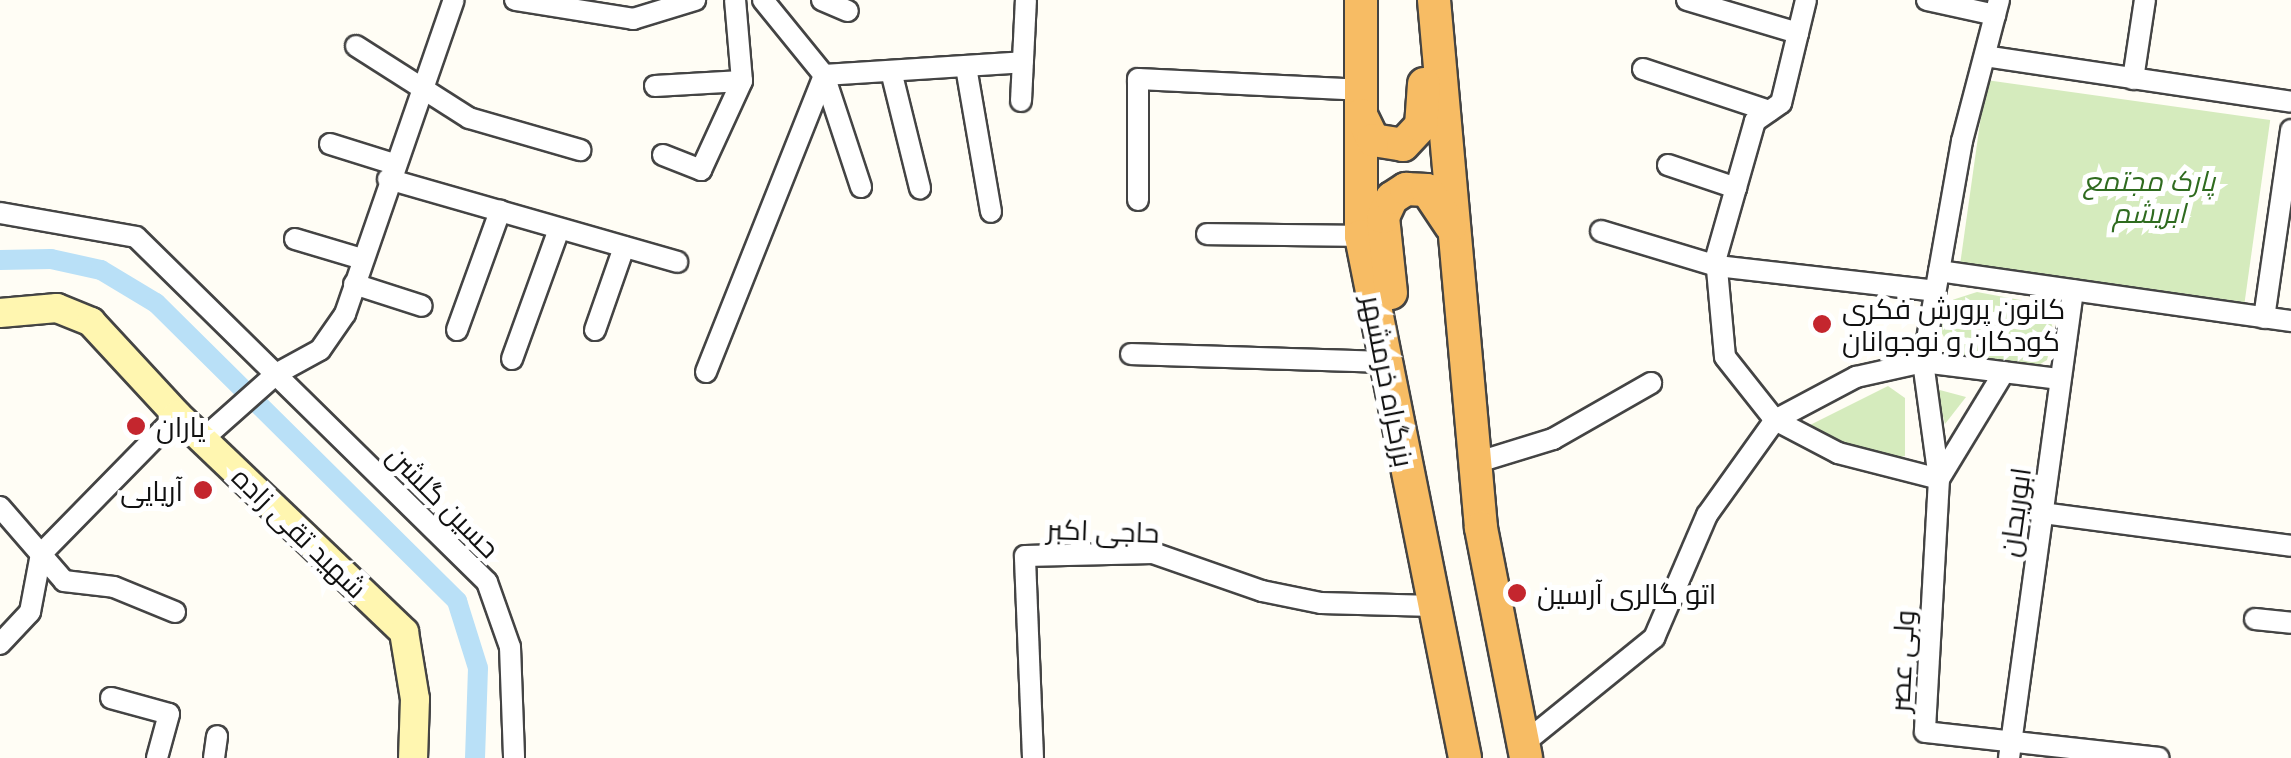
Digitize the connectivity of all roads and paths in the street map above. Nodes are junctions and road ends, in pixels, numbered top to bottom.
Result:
1 (454, 0) edge
2 (516, 0) edge
3 (735, 0) edge
4 (764, 0) edge
5 (822, 0) edge
6 (1026, 0) edge
7 (1362, 0) edge
8 (1431, 0) edge
9 (1688, 0) edge
10 (1806, 0) edge
11 (1927, 0) edge
12 (2144, 0) edge
13 (685, 2) edge
14 (564, 3) edge
15 (1997, 8) edge
16 (848, 11) dead end
17 (1798, 33) junction
18 (356, 46) dead end
19 (1985, 56) junction
20 (1023, 62) junction
21 (966, 66) junction
22 (1643, 69) dead end
23 (891, 71) junction
24 (824, 74) junction
25 (2133, 79) junction
26 (742, 81) junction
27 (421, 86) junction
28 (655, 86) dead end
29 (1360, 100) junction
30 (1021, 101) dead end
31 (2291, 102) edge
32 (1769, 112) junction
33 (2291, 130) edge
34 (330, 144) dead end
35 (580, 150) dead end
36 (664, 154) dead end
37 (1668, 166) dead end
38 (391, 172) junction
39 (861, 187) dead end
40 (920, 188) dead end
41 (1736, 188) junction
42 (1138, 200) dead end
43 (500, 211) junction
44 (991, 212) dead end
45 (0, 213) edge
46 (559, 229) junction
47 (1601, 231) dead end
48 (1207, 234) dead end
49 (1454, 235) junction
50 (1361, 236) junction
51 (295, 238) dead end
52 (624, 247) junction
53 (362, 259) junction
54 (677, 262) dead end
55 (1717, 266) junction
56 (1937, 281) junction
57 (354, 284) junction
58 (2073, 290) junction
59 (422, 306) dead end
60 (0, 313) edge
61 (2264, 318) junction
62 (2291, 322) edge
63 (456, 330) dead end
64 (594, 330) dead end
65 (1132, 354) dead end
66 (512, 359) dead end
67 (1386, 362) junction
68 (1923, 362) junction
69 (706, 372) dead end
70 (2004, 372) junction
71 (276, 374) junction
72 (2060, 380) junction
73 (1651, 383) dead end
74 (178, 415) junction
75 (1775, 420) junction
76 (204, 438) junction
77 (1475, 464) junction
78 (1939, 479) junction
79 (1413, 502) junction
80 (0, 507) edge
81 (2042, 513) junction
82 (2291, 546) edge
83 (41, 554) junction
84 (1434, 606) junction
85 (175, 612) dead end
86 (2255, 619) dead end
87 (2291, 623) edge
88 (0, 644) edge
89 (111, 698) dead end
90 (217, 736) dead end
91 (2009, 749) edge
92 (1524, 751) edge
93 (156, 758) edge
94 (214, 758) edge
95 (414, 758) edge
96 (514, 758) edge
97 (1033, 758) edge
98 (1464, 758) edge
99 (2159, 758) edge

1 - 27 street
2 - 14 street
3 - 26 street
4 - 24 street
5 - 16 street
6 - 20 street
7 - 29 highway, بزرگراه خرمشهر
8 - 29 highway
8 - 49 highway
9 - 17 street
10 - 17 street
11 - 15 street
12 - 25 street
13 - 14 street
15 - 19 street
17 - 32 street
18 - 27 street
19 - 25 street
19 - 56 street
20 - 21 street
20 - 30 street
21 - 23 street
21 - 44 street
22 - 32 street
23 - 24 street
23 - 40 street
24 - 39 street
24 - 69 street
25 - 31 street
26 - 28 street
26 - 36 street
27 - 35 street
27 - 38 street
29 - 42 street
29 - 50 highway, بزرگراه خرمشهر
32 - 41 street
33 - 61 street
34 - 38 street
37 - 41 street
38 - 43 street
38 - 53 street
41 - 55 street
43 - 46 street
43 - 63 street
45 - 71 street, حسین گلشن
46 - 52 street
46 - 66 street
47 - 55 street
48 - 50 street
49 - 77 highway
49 - 79 highway
50 - 67 highway, بزرگراه خرمشهر
51 - 53 street
52 - 54 street
52 - 64 street
53 - 57 street
55 - 56 street
55 - 75 street
56 - 58 street
56 - 68 street
57 - 59 street
57 - 71 street
58 - 61 street
58 - 72 street, ابوریحان
60 - 74 main road, شهید تقی زاده
61 - 62 street
65 - 67 street
67 - 79 highway, بزرگراه خرمشهر
68 - 70 street
68 - 75 street
68 - 78 street
70 - 72 street
70 - 78 street
71 - 76 street
71 - 96 street, حسین گلشن
72 - 81 street, ابوریحان
73 - 77 street
74 - 76 main road, شهید تقی زاده
74 - 83 street
75 - 78 street
75 - 92 street
76 - 95 main road, شهید تقی زاده
77 - 92 highway
78 - 91 street, ولی عصر
79 - 84 highway, بزرگراه خرمشهر
80 - 83 street
81 - 82 street
81 - 91 street, ابوریحان
83 - 85 street
83 - 88 street
84 - 97 street, حاجی اکبر
84 - 98 highway, بزرگراه خرمشهر
86 - 87 street
89 - 93 street
90 - 94 street
91 - 99 street, ولی عصر

